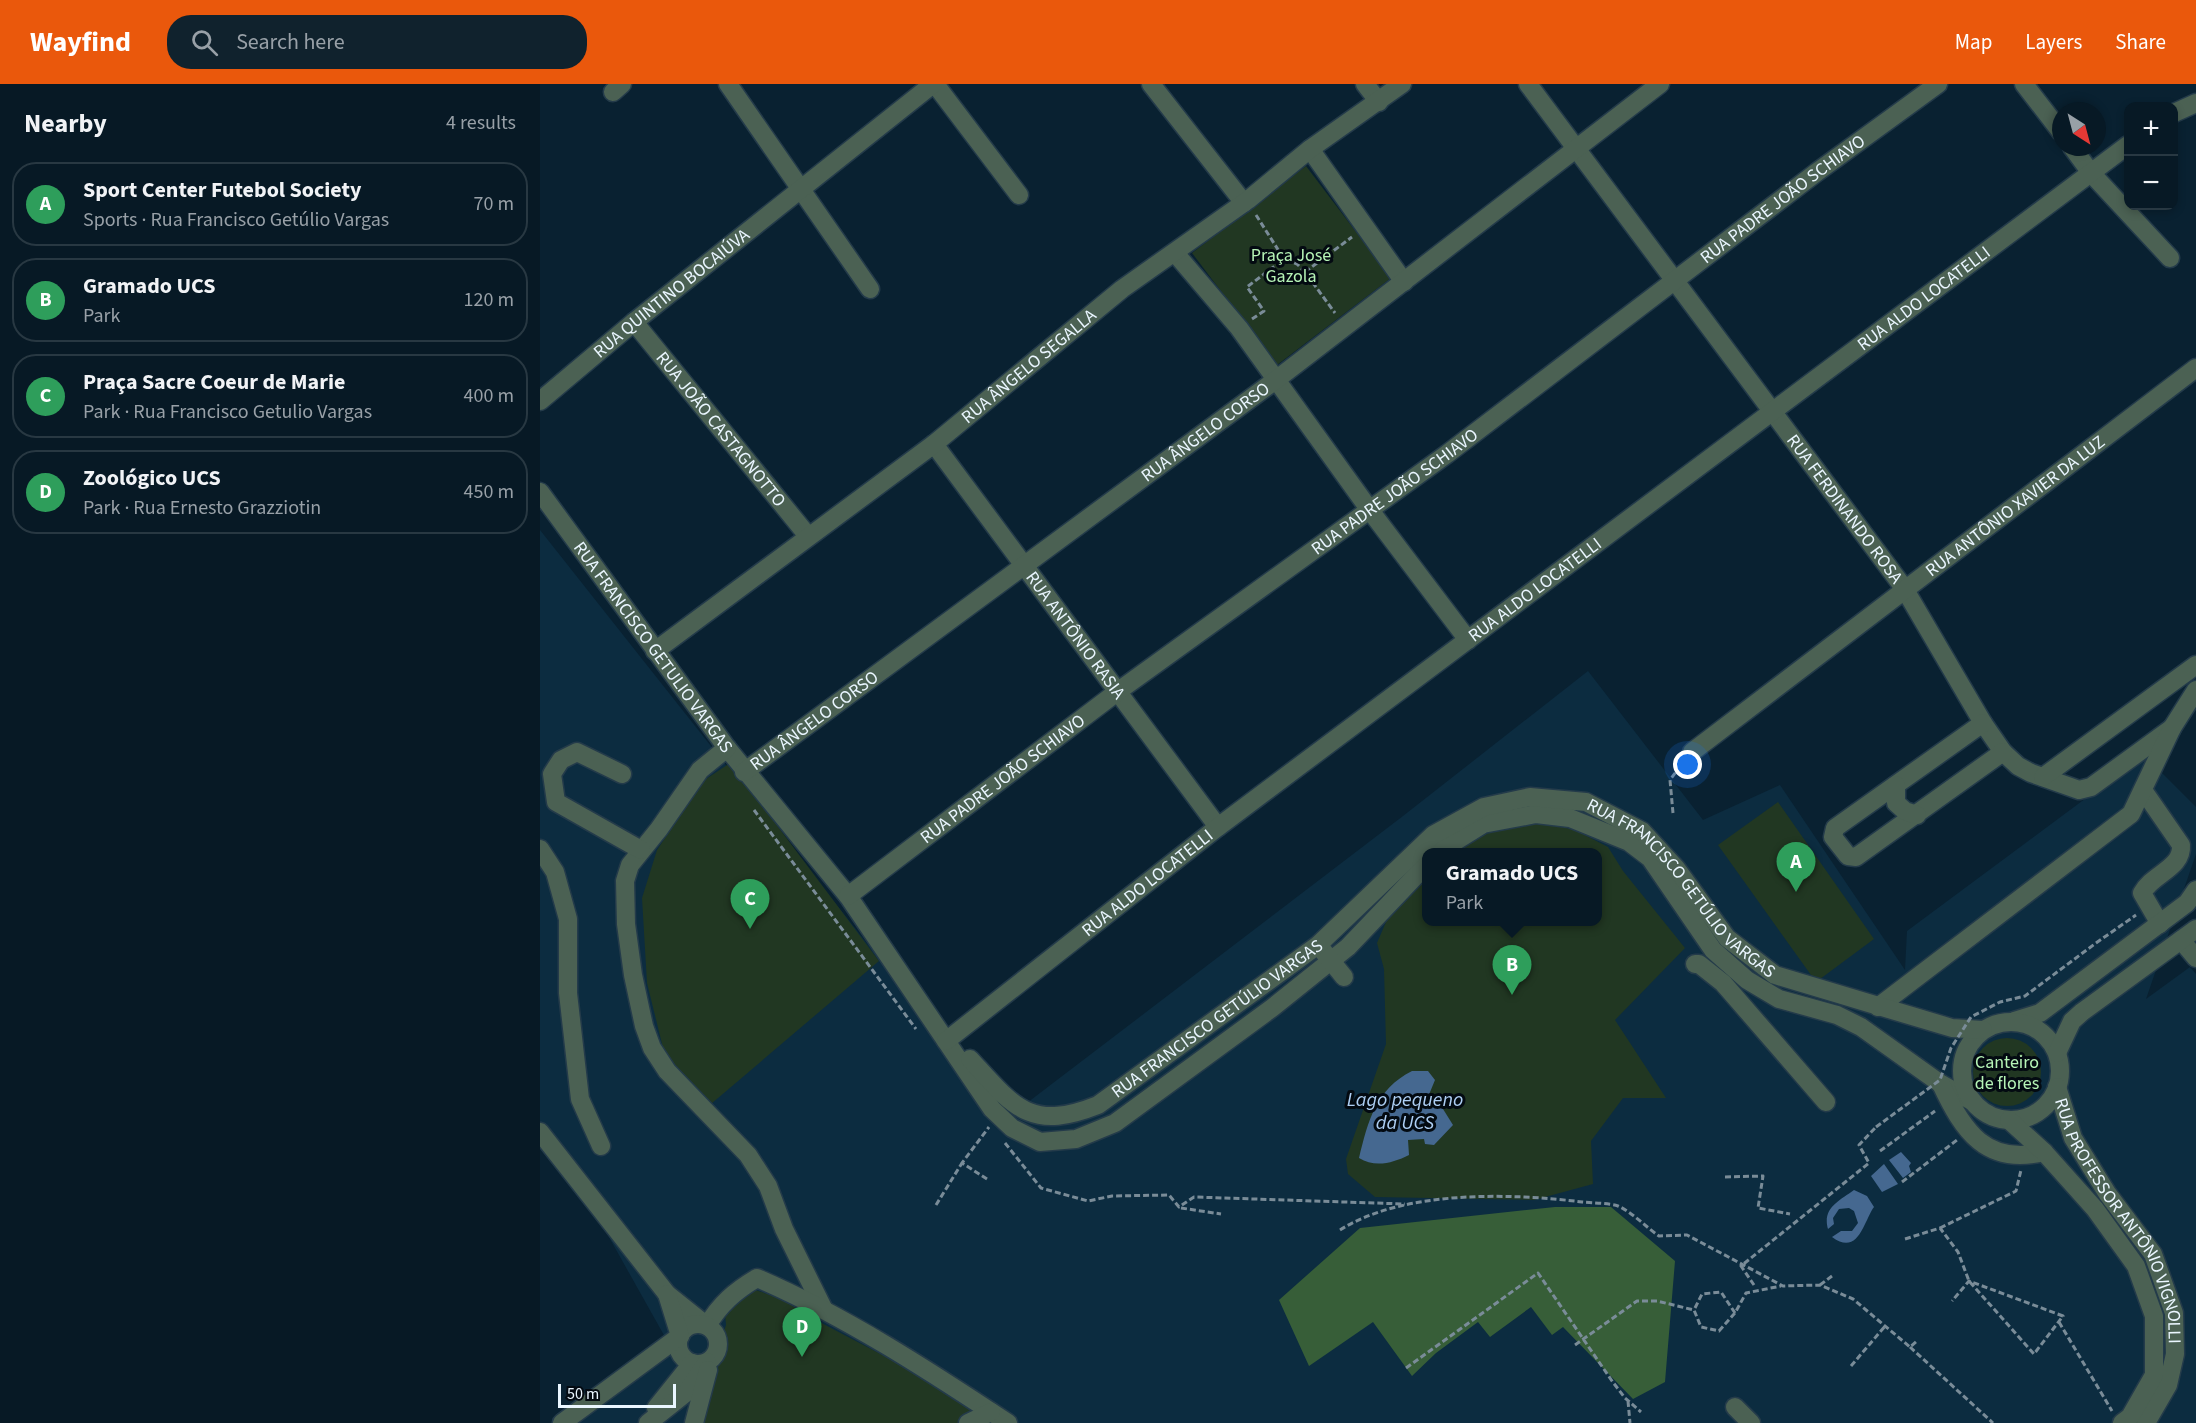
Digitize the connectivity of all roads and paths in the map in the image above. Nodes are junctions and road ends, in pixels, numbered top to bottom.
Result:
1 (728, 84) edge
2 (934, 84) edge
3 (1152, 84) edge
4 (1365, 84) edge
5 (1402, 84) edge
6 (1528, 84) edge
7 (1660, 84) edge
8 (1938, 84) edge
9 (2024, 84) edge
10 (1379, 102) junction
11 (2196, 103) edge
12 (2178, 111) edge
13 (2052, 120) edge
14 (1576, 147) junction
15 (2124, 148) edge
16 (1310, 149) junction
17 (2079, 156) edge
18 (2091, 173) junction
19 (802, 188) junction
20 (1019, 195) dead end
21 (1246, 202) junction
22 (1364, 229) junction
23 (1175, 253) junction
24 (2170, 258) dead end
25 (1284, 259) junction
26 (1305, 272) junction
27 (1674, 280) junction
28 (1404, 282) junction
29 (870, 289) dead end
30 (634, 322) junction
31 (1345, 327) junction
32 (1239, 328) junction
33 (2196, 368) edge
34 (1277, 379) junction
35 (540, 401) edge
36 (1772, 412) junction
37 (934, 444) junction
38 (540, 492) edge
39 (1369, 509) junction
40 (808, 536) junction
41 (1022, 565) junction
42 (1904, 588) junction
43 (1468, 640) junction
44 (655, 651) junction
45 (2196, 664) edge
46 (2196, 690) edge
47 (1117, 692) junction
48 (1983, 723) junction
49 (2172, 728) junction
50 (726, 748) junction
51 (1692, 752) joint
52 (2003, 752) junction
53 (744, 772) junction
54 (622, 774) dead end
55 (2043, 777) junction
56 (1896, 785) junction
57 (2143, 790) junction
58 (750, 804) dead end
59 (1673, 813) dead end
60 (1917, 815) junction
61 (1218, 827) junction
62 (1444, 848) edge
63 (540, 849) edge
64 (641, 850) junction
65 (1422, 869) edge
66 (2196, 890) edge
67 (848, 896) junction
68 (2160, 924) junction
69 (2189, 934) edge
70 (2096, 943) dead end
71 (1318, 945) junction
72 (2196, 958) edge
73 (1331, 959) junction
74 (1695, 964) dead end
75 (1774, 975) junction
76 (1344, 977) dead end
77 (1747, 980) junction
78 (1732, 994) junction
79 (1878, 1007) junction
80 (2013, 1022) junction
81 (1983, 1030) junction
82 (918, 1032) dead end
83 (946, 1037) junction
84 (2057, 1053) junction
85 (1941, 1084) junction
86 (2057, 1087) junction
87 (1972, 1101) junction
88 (1826, 1102) dead end
89 (1949, 1102) junction
90 (1047, 1118) joint
91 (2009, 1120) junction
92 (540, 1132) edge
93 (1968, 1132) junction
94 (1040, 1142) joint
95 (601, 1146) dead end
96 (1880, 1151) dead end
97 (2044, 1152) junction
98 (2024, 1156) junction
99 (962, 1163) junction
100 (1725, 1176) dead end
101 (987, 1179) dead end
102 (1902, 1182) dead end
103 (1405, 1204) junction
104 (936, 1205) dead end
105 (1179, 1207) junction
106 (1221, 1214) dead end
107 (1790, 1214) dead end
108 (1940, 1228) junction
109 (1340, 1230) dead end
110 (1905, 1239) dead end
111 (1741, 1266) junction
112 (1832, 1276) dead end
113 (1969, 1281) junction
114 (1754, 1285) dead end
115 (1783, 1286) junction
116 (1820, 1286) junction
117 (667, 1294) junction
118 (1952, 1301) dead end
119 (1694, 1310) junction
120 (824, 1311) junction
121 (1735, 1313) junction
122 (2058, 1322) junction
123 (1886, 1325) junction
124 (707, 1326) junction
125 (680, 1336) junction
126 (1584, 1338) junction
127 (1918, 1340) dead end
128 (1575, 1345) dead end
129 (1910, 1347) junction
130 (703, 1361) junction
131 (1851, 1366) dead end
132 (1406, 1368) dead end
133 (1629, 1401) junction
134 (1735, 1407) dead end
135 (991, 1412) junction
136 (1641, 1412) dead end
137 (2118, 1418) edge
138 (562, 1423) edge
139 (646, 1423) edge
140 (694, 1423) edge
141 (968, 1423) edge
142 (1008, 1423) edge
143 (1629, 1423) edge
144 (1751, 1423) edge
145 (1993, 1423) edge
146 (2146, 1423) edge

1 - 19 street
2 - 19 street, RUA QUINTINO BOCAIÚVA
2 - 20 street
3 - 21 street
4 - 10 street
5 - 10 street, RUA ÂNGELO SEGALLA
6 - 14 street, RUA FERDINANDO ROSA
7 - 14 street, RUA ÂNGELO CORSO
8 - 27 street, RUA PADRE JOÃO SCHIAVO
9 - 13 street
10 - 16 street, RUA ÂNGELO SEGALLA
11 - 12 street
14 - 27 street, RUA FERDINANDO ROSA
14 - 28 street, RUA ÂNGELO CORSO
15 - 18 street, RUA ALDO LOCATELLI
16 - 21 street, RUA ÂNGELO SEGALLA
16 - 22 street
17 - 18 street
18 - 24 street
18 - 36 street, RUA ALDO LOCATELLI
19 - 29 street
19 - 30 street, RUA QUINTINO BOCAIÚVA
21 - 23 street, RUA ÂNGELO SEGALLA
21 - 25 path
22 - 26 path
22 - 28 street
23 - 32 street
23 - 37 street, RUA ÂNGELO SEGALLA
25 - 26 path
25 - 32 path
26 - 31 path
27 - 36 street, RUA FERDINANDO ROSA
27 - 39 street, RUA PADRE JOÃO SCHIAVO
28 - 31 street, RUA ÂNGELO CORSO
30 - 35 street, RUA QUINTINO BOCAIÚVA
30 - 40 street, RUA JOÃO CASTAGNOTTO
31 - 34 street, RUA ÂNGELO CORSO
32 - 34 street
33 - 42 street, RUA ANTÔNIO XAVIER DA LUZ
34 - 39 street
34 - 41 street, RUA ÂNGELO CORSO
36 - 42 street, RUA FERDINANDO ROSA
36 - 43 street, RUA ALDO LOCATELLI
37 - 40 street, RUA ÂNGELO SEGALLA
37 - 41 street, RUA ANTÔNIO RASIA
38 - 44 street, RUA FRANCISCO GETULIO VARGAS
39 - 43 street
39 - 47 street, RUA PADRE JOÃO SCHIAVO
40 - 44 street, RUA ÂNGELO SEGALLA
41 - 47 street, RUA ANTÔNIO RASIA
41 - 53 street, RUA ÂNGELO CORSO
42 - 48 street, RUA FERDINANDO ROSA
42 - 51 street, RUA ANTÔNIO XAVIER DA LUZ
43 - 61 street, RUA ALDO LOCATELLI
44 - 50 street, RUA FRANCISCO GETULIO VARGAS
45 - 55 street
46 - 49 street
47 - 61 street, RUA ANTÔNIO RASIA
47 - 67 street, RUA PADRE JOÃO SCHIAVO
48 - 52 street, RUA FERDINANDO ROSA
48 - 56 street
49 - 55 street, RUA FERDINANDO ROSA
49 - 57 street
50 - 53 street, RUA FRANCISCO GETULIO VARGAS
50 - 64 street
51 - 59 path
52 - 55 street, RUA FERDINANDO ROSA
52 - 60 street
53 - 67 street, RUA FRANCISCO GETULIO VARGAS
54 - 64 street
56 - 60 street
56 - 60 street
57 - 68 street
57 - 79 street
58 - 82 path
61 - 83 street, RUA ALDO LOCATELLI
62 - 77 street, RUA FRANCISCO GETÚLIO VARGAS
63 - 95 street
64 - 120 street
65 - 73 street, RUA FRANCISCO GETÚLIO VARGAS
66 - 68 street
67 - 83 street, RUA FRANCISCO GETULIO VARGAS
68 - 80 street
69 - 72 street
69 - 84 street
70 - 111 path, bridge
71 - 73 street
71 - 75 street, RUA FRANCISCO GETÚLIO VARGAS
71 - 90 street, RUA FRANCISCO GETÚLIO VARGAS
73 - 76 street
73 - 94 street, RUA FRANCISCO GETÚLIO VARGAS
74 - 78 street
75 - 77 street
75 - 79 street, RUA FRANCISCO GETÚLIO VARGAS
77 - 78 street
77 - 85 street, RUA FRANCISCO GETÚLIO VARGAS
78 - 88 street
79 - 81 street, RUA FRANCISCO GETÚLIO VARGAS
80 - 81 street
80 - 84 street
81 - 87 street
83 - 90 street, RUA FRANCISCO GETULIO VARGAS
83 - 94 street, RUA FRANCISCO GETULIO VARGAS
84 - 86 street
85 - 87 street, RUA FRANCISCO GETÚLIO VARGAS
85 - 89 street
86 - 91 street
86 - 146 street, RUA PROFESSOR ANTÔNIO VIGNOLLI
87 - 91 street
89 - 93 street
89 - 96 path
91 - 97 street, RUA PROFESSOR ANTÔNIO VIGNOLLI
92 - 117 street
93 - 98 street
93 - 102 path
97 - 98 street
97 - 137 street, RUA PROFESSOR ANTÔNIO VIGNOLLI
98 - 108 path
99 - 101 path
99 - 104 path
99 - 105 path
100 - 107 path
103 - 105 path
103 - 109 path
103 - 111 path
105 - 106 path
108 - 110 path
108 - 113 path
111 - 114 path
111 - 115 path
112 - 116 path
113 - 118 path
113 - 122 path
113 - 122 path
115 - 116 path
115 - 121 path
116 - 123 path
117 - 124 street
117 - 125 street
119 - 121 path
119 - 121 path
119 - 126 path
120 - 124 street
120 - 135 street
122 - 137 path
123 - 129 path
123 - 131 path
124 - 125 street
124 - 130 street
125 - 130 street
125 - 138 street
126 - 128 path
126 - 132 path
126 - 133 path
127 - 129 path
129 - 145 path
130 - 139 street
130 - 140 street
133 - 136 path
133 - 143 path
134 - 144 street
135 - 141 street
135 - 142 street

